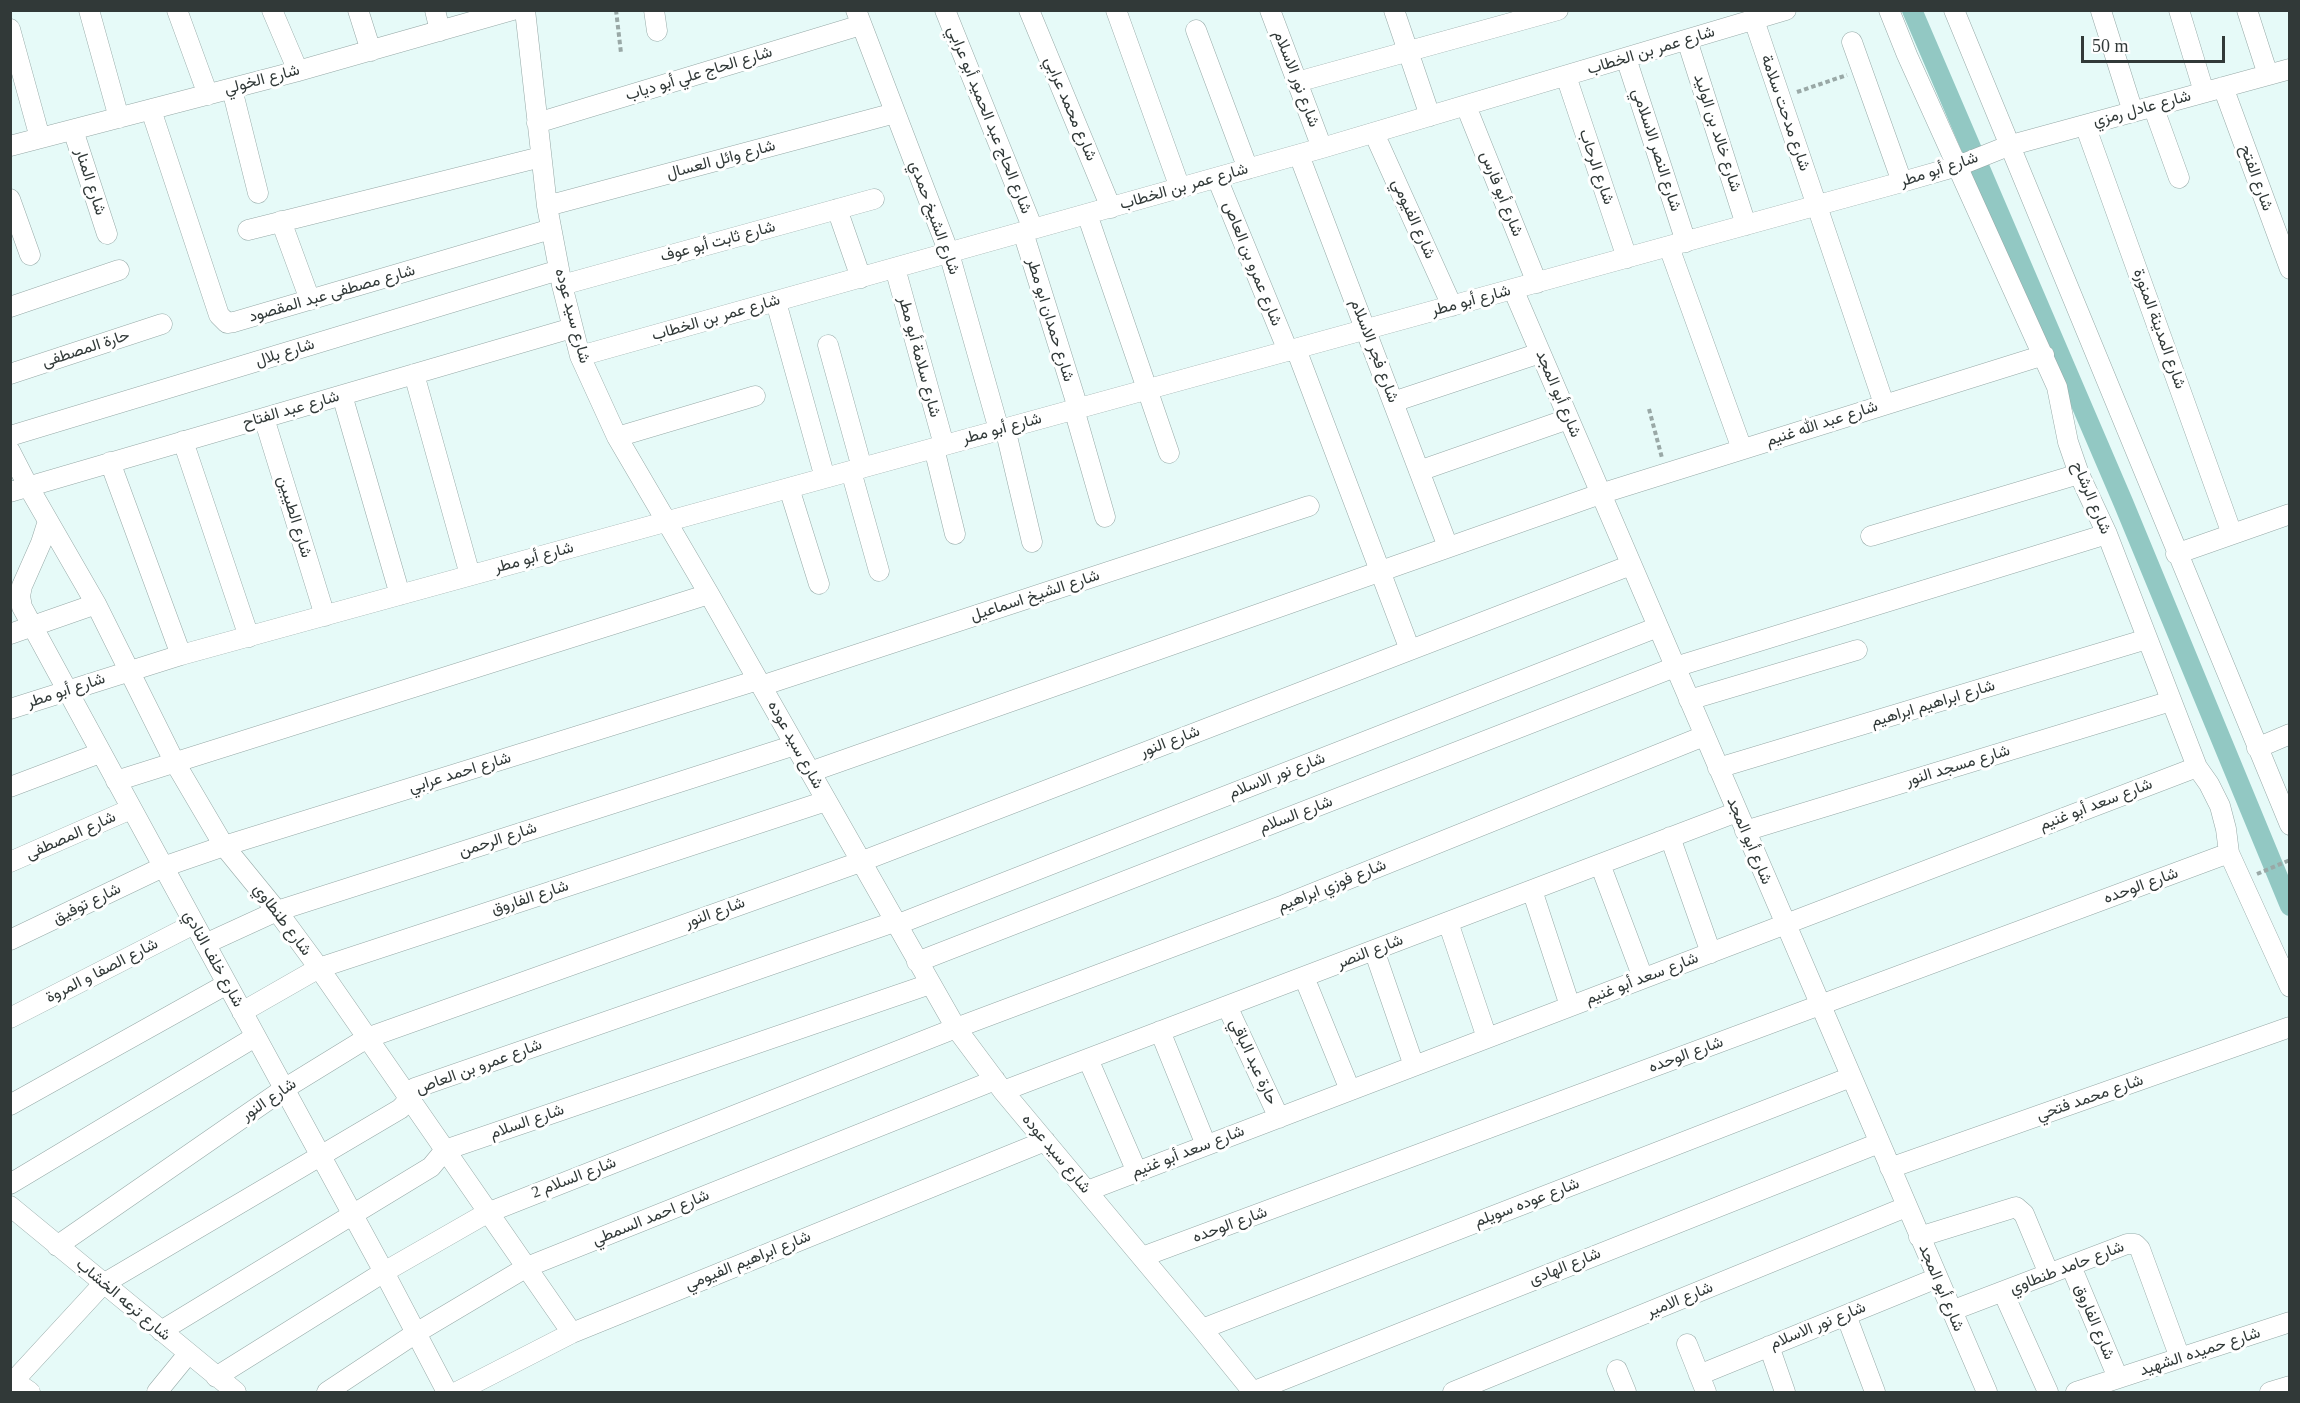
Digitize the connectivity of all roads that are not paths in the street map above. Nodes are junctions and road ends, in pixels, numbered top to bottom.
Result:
1 (89, 10) edge
2 (177, 10) edge
3 (272, 10) edge
4 (358, 10) edge
5 (435, 10) edge
6 (513, 10) edge
7 (525, 10) edge
8 (654, 10) edge
9 (945, 10) edge
10 (1029, 10) edge
11 (1116, 10) edge
12 (1270, 10) edge
13 (1558, 10) edge
14 (1786, 10) edge
15 (1889, 10) edge
16 (2179, 10) edge
17 (2247, 10) edge
18 (2101, 11) edge
19 (1398, 12) edge
20 (1959, 12) edge
21 (859, 18) edge
22 (1754, 20) junction
23 (10, 29) edge
24 (1196, 30) dead end
25 (657, 31) dead end
26 (440, 32) junction
27 (1687, 40) junction
28 (1852, 42) dead end
29 (371, 51) junction
30 (1408, 52) junction
31 (1626, 58) junction
32 (2289, 69) edge
33 (298, 71) junction
34 (2268, 75) junction
35 (1566, 76) junction
36 (1297, 82) junction
37 (232, 89) junction
38 (2213, 90) junction
39 (208, 95) junction
40 (1466, 106) junction
41 (2153, 106) junction
42 (151, 110) junction
43 (2133, 112) junction
44 (895, 113) junction
45 (1431, 116) junction
46 (119, 118) junction
47 (537, 123) junction
48 (2085, 125) junction
49 (73, 130) junction
50 (1374, 133) junction
51 (40, 138) junction
52 (10, 146) edge
53 (1322, 148) junction
54 (2001, 149) junction
55 (1299, 155) junction
56 (541, 157) junction
57 (1962, 165) junction
58 (1248, 169) junction
59 (1217, 178) junction
60 (2179, 178) dead end
61 (1902, 182) junction
62 (1180, 188) junction
63 (258, 193) dead end
64 (874, 199) dead end
65 (10, 200) edge
66 (548, 206) junction
67 (1817, 206) junction
68 (1111, 208) junction
69 (837, 209) junction
70 (1087, 214) junction
71 (281, 221) junction
72 (1746, 225) junction
73 (551, 229) junction
74 (248, 230) dead end
75 (1028, 231) junction
76 (107, 234) dead end
77 (1677, 244) junction
78 (949, 253) junction
79 (30, 255) dead end
80 (1627, 258) junction
81 (895, 268) junction
82 (2289, 269) edge
83 (119, 270) dead end
84 (560, 277) junction
85 (861, 278) junction
86 (1537, 283) junction
87 (1513, 289) junction
88 (310, 300) junction
89 (776, 302) junction
90 (1452, 306) junction
91 (10, 307) edge
92 (162, 324) dead end
93 (572, 328) junction
94 (1366, 330) junction
95 (828, 345) dead end
96 (1292, 350) junction
97 (1540, 353) junction
98 (2044, 355) junction
99 (580, 356) junction
100 (10, 374) edge
101 (414, 374) junction
102 (1147, 389) junction
103 (342, 395) junction
104 (755, 396) dead end
105 (1393, 402) junction
106 (1884, 404) junction
107 (1076, 409) junction
108 (264, 418) junction
109 (1568, 419) junction
110 (1002, 429) junction
111 (10, 436) edge
112 (616, 437) junction
113 (183, 441) junction
114 (939, 446) junction
115 (1742, 449) junction
116 (10, 451) edge
117 (1169, 453) dead end
118 (110, 462) junction
119 (857, 469) junction
120 (1419, 471) junction
121 (2079, 474) junction
122 (825, 478) junction
123 (789, 488) junction
124 (19, 489) edge
125 (1600, 494) junction
126 (1309, 506) dead end
127 (2289, 514) edge
128 (1105, 517) dead end
129 (48, 521) junction
130 (667, 521) junction
131 (955, 534) dead end
132 (2107, 534) junction
133 (2232, 534) junction
134 (1871, 536) dead end
135 (1032, 542) dead end
136 (1448, 547) junction
137 (2176, 554) junction
138 (1631, 565) junction
139 (879, 571) dead end
140 (1380, 571) junction
141 (470, 575) junction
142 (819, 584) dead end
143 (709, 594) junction
144 (400, 595) junction
145 (96, 604) junction
146 (325, 616) junction
147 (31, 627) junction
148 (1658, 627) junction
149 (10, 634) edge
150 (249, 637) junction
151 (2147, 639) junction
152 (1410, 650) junction
153 (1857, 650) dead end
154 (181, 656) junction
155 (1675, 667) junction
156 (128, 671) junction
157 (760, 683) junction
158 (66, 690) junction
159 (1689, 700) junction
160 (2171, 701) junction
161 (10, 709) edge
162 (2289, 734) edge
163 (1704, 736) junction
164 (795, 745) junction
165 (2258, 748) junction
166 (100, 753) junction
167 (174, 761) junction
168 (2198, 766) junction
169 (1718, 768) junction
170 (810, 772) junction
171 (116, 781) junction
172 (10, 787) edge
173 (826, 801) junction
174 (131, 809) junction
175 (1737, 812) junction
176 (2287, 814) edge
177 (1745, 831) junction
178 (1670, 837) junction
179 (224, 846) junction
180 (2229, 853) junction
181 (10, 862) edge
182 (860, 862) junction
183 (1600, 864) junction
184 (163, 867) junction
185 (1532, 890) junction
186 (277, 911) junction
187 (1448, 922) junction
188 (194, 924) junction
189 (895, 924) junction
190 (1785, 924) junction
191 (10, 940) edge
192 (205, 944) junction
193 (1374, 951) junction
194 (1711, 953) junction
195 (917, 962) junction
196 (319, 968) junction
197 (1304, 977) junction
198 (1643, 978) junction
199 (227, 984) junction
200 (930, 984) junction
201 (2289, 987) edge
202 (1820, 1005) junction
203 (1227, 1006) junction
204 (1570, 1006) junction
205 (242, 1012) junction
206 (10, 1018) edge
207 (956, 1028) junction
208 (2289, 1028) edge
209 (1160, 1031) junction
210 (255, 1036) junction
211 (367, 1038) junction
212 (1487, 1038) junction
213 (1088, 1059) junction
214 (1414, 1066) junction
215 (1851, 1077) junction
216 (999, 1086) junction
217 (284, 1089) junction
218 (1350, 1090) junction
219 (407, 1096) junction
220 (10, 1105) edge
221 (1279, 1118) junction
222 (1045, 1141) junction
223 (1879, 1143) junction
224 (1206, 1145) junction
225 (445, 1150) junction
226 (321, 1156) junction
227 (1890, 1168) junction
228 (1137, 1172) junction
229 (10, 1184) edge
230 (1087, 1191) junction
231 (10, 1206) edge
232 (1906, 1207) junction
233 (487, 1213) junction
234 (353, 1215) junction
235 (1919, 1237) junction
236 (57, 1246) junction
237 (1142, 1257) junction
238 (2071, 1266) junction
239 (527, 1268) junction
240 (384, 1272) junction
241 (2049, 1274) junction
242 (1937, 1278) junction
243 (103, 1284) junction
244 (2003, 1292) junction
245 (1951, 1311) junction
246 (1846, 1315) junction
247 (2289, 1322) edge
248 (1202, 1329) junction
249 (160, 1331) junction
250 (416, 1333) junction
251 (572, 1333) junction
252 (1687, 1344) dead end
253 (1769, 1346) junction
254 (188, 1354) junction
255 (2180, 1358) junction
256 (1617, 1370) dead end
257 (2118, 1378) junction
258 (16, 1384) edge
259 (1703, 1384) edge
260 (2289, 1386) edge
261 (227, 1388) edge
262 (157, 1392) edge
263 (327, 1392) edge
264 (447, 1392) edge
265 (457, 1392) edge
266 (1252, 1392) edge
267 (1453, 1392) edge
268 (1626, 1392) edge
269 (1785, 1392) edge
270 (1875, 1392) edge
271 (1987, 1392) edge
272 (2048, 1392) edge
273 (2076, 1392) edge
274 (2270, 1392) edge

1 - 46 street
2 - 39 street
3 - 33 street
4 - 29 street
5 - 26 street
6 - 26 street, شارع الخولي
7 - 47 street, شارع سيد عوده
8 - 25 street
9 - 75 street, شارع الحاج عبد الحميد أبو عرابي
10 - 68 street, شارع محمد عرابي
11 - 62 street
12 - 36 street, شارع نور الاسلام
13 - 30 street
14 - 22 street, شارع عمر بن الخطاب
15 - 57 street, شارع الرشاح
16 - 38 street, شارع الفتح
17 - 34 street
18 - 43 street
19 - 30 street
20 - 54 street
21 - 44 street, شارع الشيخ حمدي
21 - 47 street, شارع الحاج علي أبو دياب
22 - 27 street, شارع عمر بن الخطاب
22 - 67 street, شارع مدحت سلامة
23 - 51 street
24 - 58 street
26 - 29 street, شارع الخولي
27 - 31 street, شارع عمر بن الخطاب
27 - 72 street, شارع خالد بن الوليد
28 - 61 street
29 - 33 street, شارع الخولي
30 - 36 street
30 - 45 street
31 - 35 street, شارع عمر بن الخطاب
31 - 77 street, شارع النصر الاسلامي
32 - 34 street, شارع عادل رمزي
33 - 37 street, شارع الخولي
34 - 38 street, شارع عادل رمزي
35 - 40 street, شارع عمر بن الخطاب
35 - 80 street, شارع الرحاب
36 - 53 street, شارع نور الاسلام
37 - 39 street, شارع الخولي
37 - 63 street
38 - 41 street, شارع عادل رمزي
38 - 82 street, شارع الفتح
39 - 42 street, شارع الخولي
40 - 45 street, شارع عمر بن الخطاب
40 - 86 street, شارع أبو فارس
41 - 43 street, شارع عادل رمزي
41 - 60 street
42 - 46 street, شارع الخولي
42 - 88 street, شارع مصطفى عبد المقصود
43 - 48 street, شارع عادل رمزي
44 - 66 street, شارع وائل العسال
44 - 78 street, شارع الشيخ حمدي
45 - 50 street, شارع عمر بن الخطاب
46 - 49 street, شارع الخولي
47 - 56 street, شارع سيد عوده
48 - 54 street, شارع عادل رمزي
48 - 133 street, شارع المدينة المنورة
49 - 51 street, شارع الخولي
49 - 76 street, شارع المنار
50 - 53 street, شارع عمر بن الخطاب
50 - 90 street, شارع الفيومي
51 - 52 street, شارع الخولي
53 - 55 street, شارع عمر بن الخطاب
54 - 57 street, شارع أبو مطر
54 - 137 street
55 - 58 street, شارع عمر بن الخطاب
55 - 94 street, شارع فجر الاسلام
56 - 66 street, شارع سيد عوده
56 - 71 street
57 - 61 street, شارع أبو مطر
57 - 98 street, شارع الرشاح
58 - 59 street, شارع عمر بن الخطاب
59 - 62 street, شارع عمر بن الخطاب
59 - 96 street, شارع عمرو بن العاص
61 - 67 street, شارع أبو مطر
62 - 68 street, شارع عمر بن الخطاب
64 - 69 street, شارع ثابت أبو عوف
65 - 79 street
66 - 73 street, شارع سيد عوده
67 - 72 street, شارع أبو مطر
67 - 106 street, شارع مدحت سلامة
68 - 70 street, شارع عمر بن الخطاب
69 - 84 street, شارع ثابت أبو عوف
69 - 85 street
70 - 75 street, شارع عمر بن الخطاب
70 - 102 street
71 - 74 street
71 - 88 street
72 - 77 street, شارع أبو مطر
73 - 84 street, شارع سيد عوده
73 - 88 street, شارع مصطفى عبد المقصود
75 - 78 street, شارع عمر بن الخطاب
75 - 107 street, شارع حمدان ابو مطر
77 - 80 street, شارع أبو مطر
77 - 115 street, شارع النصر الاسلامي
78 - 81 street, شارع عمر بن الخطاب
78 - 110 street, شارع الشيخ حمدي
80 - 86 street, شارع أبو مطر
81 - 85 street, شارع عمر بن الخطاب
81 - 114 street, شارع سلامة أبو مطر
83 - 91 street
84 - 93 street, شارع سيد عوده
84 - 111 street, شارع بلال
85 - 89 street, شارع عمر بن الخطاب
86 - 87 street, شارع أبو مطر
87 - 90 street, شارع أبو مطر
87 - 97 street, شارع أبو المجد
89 - 99 street, شارع عمر بن الخطاب
89 - 122 street
90 - 94 street, شارع أبو مطر
92 - 100 street, حارة المصطفى
93 - 99 street, شارع سيد عوده
93 - 101 street, شارع عبد الفتاح
94 - 96 street, شارع أبو مطر
94 - 105 street, شارع فجر الاسلام
95 - 119 street
96 - 102 street, شارع أبو مطر
96 - 140 street
97 - 105 street
97 - 109 street, شارع أبو المجد
98 - 106 street, شارع عبد الله غنيم
98 - 121 street, شارع الرشاح
99 - 112 street, شارع سيد عوده
101 - 103 street, شارع عبد الفتاح
101 - 141 street
102 - 107 street, شارع أبو مطر
102 - 117 street
103 - 108 street, شارع عبد الفتاح
103 - 144 street
104 - 112 street
105 - 120 street, شارع فجر الاسلام
106 - 115 street, شارع عبد الله غنيم
107 - 110 street, شارع أبو مطر
107 - 128 street, شارع حمدان ابو مطر
108 - 113 street, شارع عبد الفتاح
108 - 146 street, شارع الطيبين
109 - 120 street
109 - 125 street, شارع أبو المجد
110 - 114 street, شارع أبو مطر
110 - 135 street, شارع الشيخ حمدي
112 - 130 street, شارع سيد عوده
113 - 118 street, شارع عبد الفتاح
113 - 150 street
114 - 119 street, شارع أبو مطر
114 - 131 street, شارع سلامة أبو مطر
115 - 125 street, شارع عبد الله غنيم
116 - 124 street, شارع طنطاوي
118 - 124 street, شارع عبد الفتاح
118 - 154 street
119 - 122 street, شارع أبو مطر
119 - 139 street
120 - 136 street, شارع فجر الاسلام
121 - 132 street, شارع الرشاح
121 - 134 street
122 - 123 street, شارع أبو مطر
123 - 130 street, شارع أبو مطر
123 - 142 street
124 - 129 street, شارع طنطاوي
125 - 136 street, شارع عبد الله غنيم
125 - 138 street, شارع أبو المجد
126 - 157 street, شارع الشيخ اسماعيل
127 - 133 street
129 - 145 street, شارع طنطاوي
129 - 147 street, شارع خلف النادي
130 - 141 street, شارع أبو مطر
130 - 143 street, شارع سيد عوده
132 - 151 street, شارع الرشاح
132 - 155 street, شارع السلام
133 - 137 street
136 - 140 street, شارع عبد الله غنيم
137 - 165 street
138 - 148 street, شارع أبو المجد
138 - 152 street, شارع النور
140 - 152 street
140 - 170 street, شارع عبد الله غنيم
141 - 144 street, شارع أبو مطر
143 - 157 street, شارع سيد عوده
143 - 167 street
144 - 146 street, شارع أبو مطر
145 - 147 street
145 - 156 street, شارع طنطاوي
146 - 150 street, شارع أبو مطر
147 - 149 street
147 - 158 street, شارع خلف النادي
148 - 155 street, شارع أبو المجد
148 - 189 street, شارع نور الاسلام
150 - 154 street, شارع أبو مطر
151 - 160 street, شارع الرشاح
151 - 169 street, شارع ابراهيم ابراهيم
152 - 182 street, شارع النور
153 - 159 street
154 - 156 street, شارع أبو مطر
155 - 159 street, شارع أبو المجد
155 - 195 street, شارع السلام
156 - 158 street, شارع أبو مطر
156 - 167 street, شارع طنطاوي
157 - 164 street, شارع سيد عوده
157 - 179 street, شارع احمد عرابي
158 - 161 street, شارع أبو مطر
158 - 166 street, شارع خلف النادي
159 - 163 street, شارع أبو المجد
160 - 168 street, شارع الرشاح
160 - 177 street, شارع مسجد النور
162 - 165 street
163 - 169 street, شارع أبو المجد
163 - 207 street, شارع فوزي ابراهيم
164 - 170 street, شارع سيد عوده
164 - 186 street, شارع الرحمن
165 - 176 street
166 - 171 street, شارع خلف النادي
166 - 172 street
167 - 171 street
167 - 179 street, شارع طنطاوي
168 - 180 street, شارع الرشاح
168 - 190 street, شارع سعد أبو غنيم
169 - 175 street, شارع أبو المجد
170 - 173 street, شارع سيد عوده
171 - 174 street, شارع خلف النادي
173 - 182 street, شارع سيد عوده
173 - 196 street, شارع الفاروق
174 - 181 street, شارع المصطفى
174 - 184 street, شارع خلف النادي
175 - 177 street, شارع أبو المجد
175 - 178 street, شارع النصر
177 - 190 street, شارع أبو المجد
178 - 183 street, شارع النصر
178 - 194 street
179 - 184 street, شارع احمد عرابي
179 - 186 street, شارع طنطاوي
180 - 201 street, شارع الرشاح
180 - 202 street, شارع الوحده
182 - 189 street, شارع سيد عوده
182 - 211 street, شارع النور
183 - 185 street, شارع النصر
183 - 198 street
184 - 188 street, شارع خلف النادي
184 - 191 street, شارع توفيق
185 - 187 street, شارع النصر
185 - 204 street
186 - 192 street, شارع الرحمن
186 - 196 street, شارع طنطاوي
187 - 193 street, شارع النصر
187 - 212 street
188 - 192 street, شارع خلف النادي
188 - 206 street, شارع الصفا و المروة
189 - 195 street, شارع سيد عوده
189 - 219 street, شارع عمرو بن العاص
190 - 194 street, شارع سعد أبو غنيم
190 - 202 street, شارع أبو المجد
192 - 199 street, شارع خلف النادي
193 - 197 street, شارع النصر
193 - 214 street
194 - 198 street, شارع سعد أبو غنيم
195 - 200 street, شارع سيد عوده
196 - 205 street, شارع الفاروق
196 - 211 street, شارع طنطاوي
197 - 203 street, شارع النصر
197 - 218 street
198 - 204 street, شارع سعد أبو غنيم
199 - 205 street, شارع خلف النادي
199 - 220 street
200 - 207 street, شارع سيد عوده
200 - 225 street, شارع السلام
202 - 215 street, شارع أبو المجد
202 - 237 street, شارع الوحده
203 - 209 street, شارع النصر
203 - 221 street, حارة عبد الباقي
204 - 212 street, شارع سعد أبو غنيم
205 - 210 street, شارع خلف النادي
207 - 216 street, شارع سيد عوده
207 - 233 street, شارع السلام 2
208 - 227 street, شارع محمد فتحي
209 - 213 street, شارع النصر
209 - 224 street
210 - 217 street, شارع خلف النادي
210 - 229 street
211 - 217 street, شارع النور
211 - 219 street, شارع طنطاوي
212 - 214 street, شارع سعد أبو غنيم
213 - 216 street, شارع النصر
213 - 228 street
214 - 218 street, شارع سعد أبو غنيم
215 - 223 street, شارع أبو المجد
215 - 248 street, شارع عوده سويلم
216 - 222 street, شارع سيد عوده
216 - 239 street, شارع احمد السمطي
217 - 226 street, شارع خلف النادي
217 - 236 street, شارع النور
218 - 221 street, شارع سعد أبو غنيم
219 - 225 street, شارع طنطاوي
219 - 226 street, شارع عمرو بن العاص
221 - 224 street, شارع سعد أبو غنيم
222 - 230 street, شارع سيد عوده
222 - 251 street, شارع ابراهيم الفيومي
223 - 227 street, شارع أبو المجد
223 - 266 street, شارع الهادى
224 - 228 street, شارع سعد أبو غنيم
225 - 233 street, شارع طنطاوي
225 - 234 street, شارع السلام
226 - 234 street, شارع خلف النادي
226 - 243 street, شارع عمرو بن العاص
227 - 232 street, شارع أبو المجد
228 - 230 street, شارع سعد أبو غنيم
230 - 237 street, شارع سيد عوده
231 - 236 street, شارع ترعه الخشاب
232 - 235 street, شارع أبو المجد
232 - 267 street, شارع الامير
233 - 239 street, شارع طنطاوي
233 - 240 street, شارع السلام 2
234 - 240 street, شارع خلف النادي
234 - 249 street, شارع السلام
235 - 241 street
235 - 242 street, شارع أبو المجد
236 - 243 street, شارع ترعه الخشاب
237 - 248 street, شارع سيد عوده
238 - 241 street, شارع حامد طنطاوي
238 - 255 street, شارع حامد طنطاوي
238 - 257 street, شارع الفاروق
239 - 250 street, شارع احمد السمطي
239 - 251 street, شارع طنطاوي
240 - 250 street, شارع خلف النادي
240 - 261 street, شارع السلام 2
241 - 244 street, شارع حامد طنطاوي
242 - 245 street, شارع أبو المجد
242 - 246 street, شارع نور الاسلام
243 - 249 street, شارع ترعه الخشاب
243 - 258 street, شارع عمرو بن العاص
244 - 245 street, شارع حامد طنطاوي
244 - 272 street
245 - 271 street, شارع أبو المجد
246 - 253 street, شارع نور الاسلام
246 - 270 street
247 - 255 street, شارع حميده الشهيد
248 - 266 street, شارع سيد عوده
249 - 254 street, شارع ترعه الخشاب
250 - 263 street, شارع احمد السمطي
250 - 264 street, شارع خلف النادي
251 - 265 street, شارع ابراهيم الفيومي
252 - 259 street
253 - 259 street, شارع نور الاسلام
253 - 269 street
254 - 261 street, شارع ترعه الخشاب
254 - 262 street
255 - 257 street, شارع حميده الشهيد
256 - 268 street
257 - 273 street, شارع حميده الشهيد
260 - 274 street

